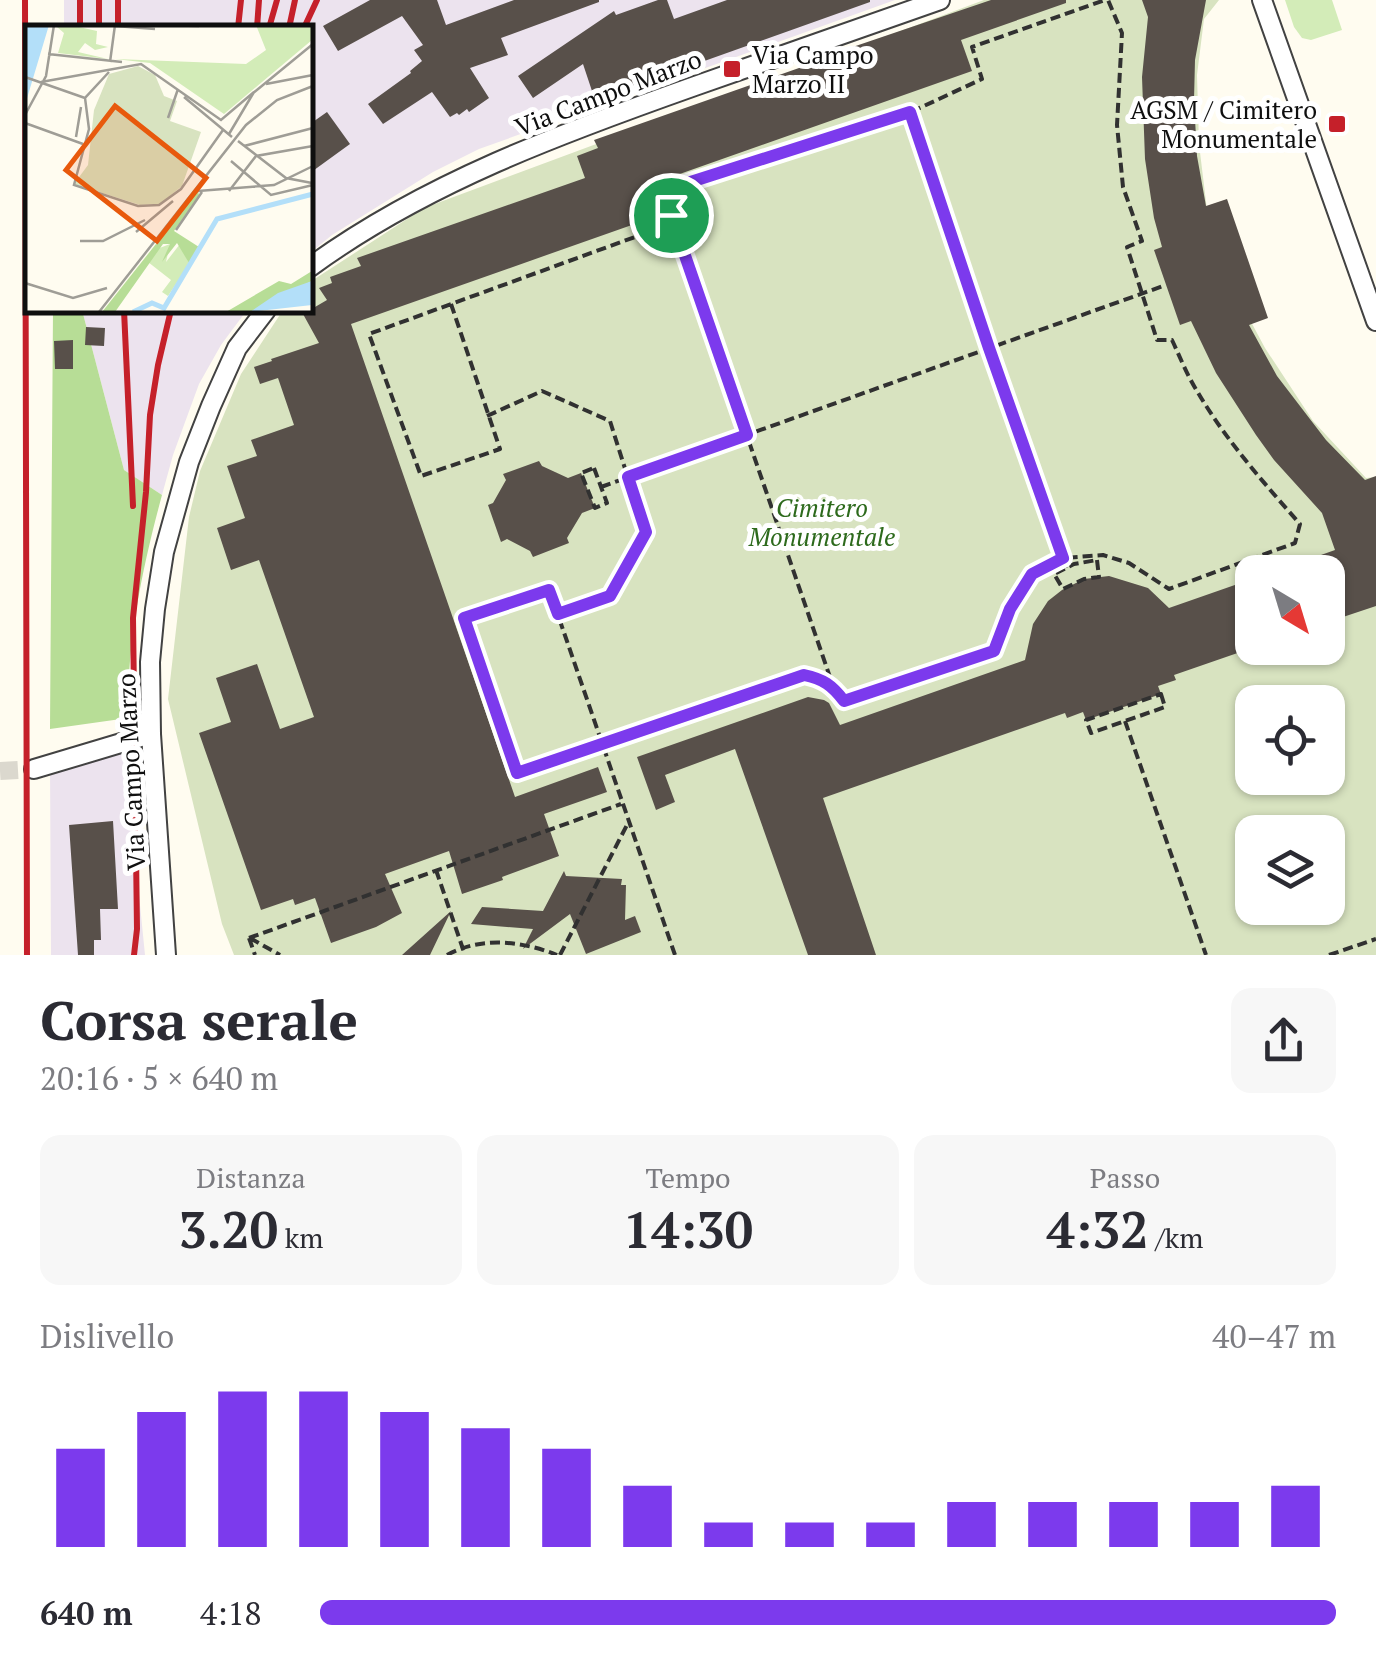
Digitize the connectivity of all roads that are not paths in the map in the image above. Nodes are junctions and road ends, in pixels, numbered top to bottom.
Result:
1 (940, 0) edge
2 (1262, 0) edge
3 (312, 266) edge
4 (264, 312) edge
5 (1376, 321) edge
6 (151, 734) junction
7 (34, 768) tunnel mouth
8 (166, 955) edge

1 - 3 street, Via Campo Marzo
2 - 5 street
4 - 6 street, Via Campo Marzo
6 - 7 street
6 - 8 street, Via Campo Marzo

